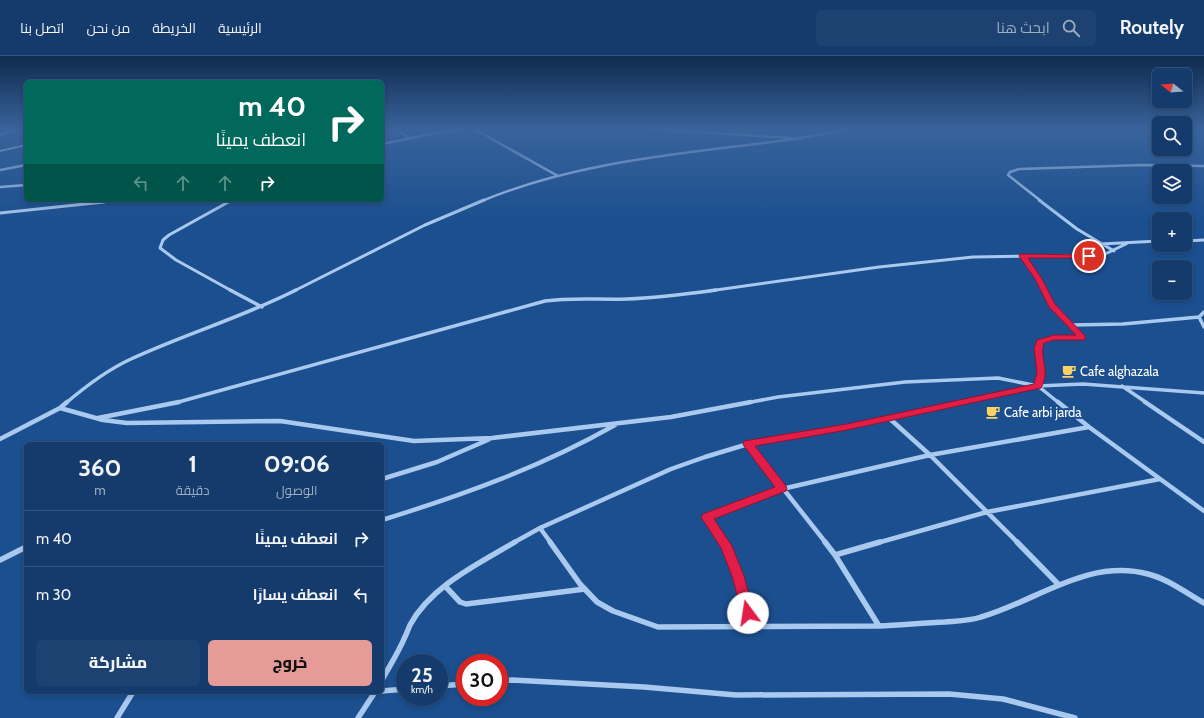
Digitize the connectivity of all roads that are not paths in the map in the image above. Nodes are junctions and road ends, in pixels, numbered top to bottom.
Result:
1 (529, 160) edge
2 (633, 160) edge
3 (24, 164) edge
4 (1204, 166) edge
5 (0, 170) edge
6 (558, 176) junction
7 (24, 185) edge
8 (0, 187) edge
9 (104, 202) edge
10 (228, 202) edge
11 (0, 213) edge
12 (1204, 240) edge
13 (1152, 241) edge
14 (1192, 241) edge
15 (1128, 243) junction
16 (1101, 244) junction
17 (1114, 251) junction
18 (1023, 256) junction
19 (262, 307) junction
20 (1204, 312) edge
21 (1199, 318) junction
22 (1072, 325) junction
23 (1204, 327) edge
24 (1038, 386) junction
25 (1121, 386) junction
26 (1204, 394) edge
27 (60, 408) junction
28 (95, 418) junction
29 (889, 418) junction
30 (617, 423) junction
31 (1088, 427) junction
32 (492, 438) junction
33 (0, 439) edge
34 (1204, 442) edge
35 (748, 444) junction
36 (930, 455) junction
37 (384, 479) edge
38 (1160, 479) junction
39 (782, 489) junction
40 (1204, 511) edge
41 (987, 512) junction
42 (384, 519) edge
43 (540, 528) junction
44 (24, 548) edge
45 (835, 554) junction
46 (0, 560) edge
47 (1059, 585) junction
48 (445, 586) junction
49 (584, 589) junction
50 (1204, 603) edge
51 (751, 626) junction
52 (879, 626) junction
53 (384, 676) edge
54 (508, 680) edge
55 (396, 690) edge
56 (384, 691) edge
57 (132, 694) edge
58 (374, 694) edge
59 (117, 718) edge
60 (358, 718) edge
61 (1075, 718) edge

1 - 6 street
2 - 6 street
3 - 5 street
4 - 16 street
6 - 19 street
7 - 8 street
9 - 11 street
10 - 19 street
12 - 14 street
13 - 15 street
15 - 16 street
15 - 17 street
16 - 17 street
17 - 18 street
18 - 22 street
18 - 28 street
19 - 27 street
20 - 21 street
21 - 22 street
21 - 23 street
22 - 24 street
24 - 25 street
24 - 29 street
24 - 30 street
24 - 31 street
25 - 26 street
25 - 34 street
27 - 28 street
27 - 33 street
28 - 32 street
29 - 35 street
29 - 36 street
30 - 32 street
30 - 42 street
31 - 36 street
31 - 38 street
32 - 37 street
35 - 39 street
35 - 43 street
36 - 39 street
36 - 41 street
38 - 40 street
38 - 41 street
39 - 45 street
39 - 51 street
41 - 45 street
41 - 47 street
43 - 48 street
43 - 49 street
44 - 46 street
45 - 52 street
47 - 50 street
47 - 52 street
48 - 49 street
48 - 53 street
49 - 51 street
51 - 52 street
54 - 61 street
55 - 56 street
57 - 59 street
58 - 60 street

